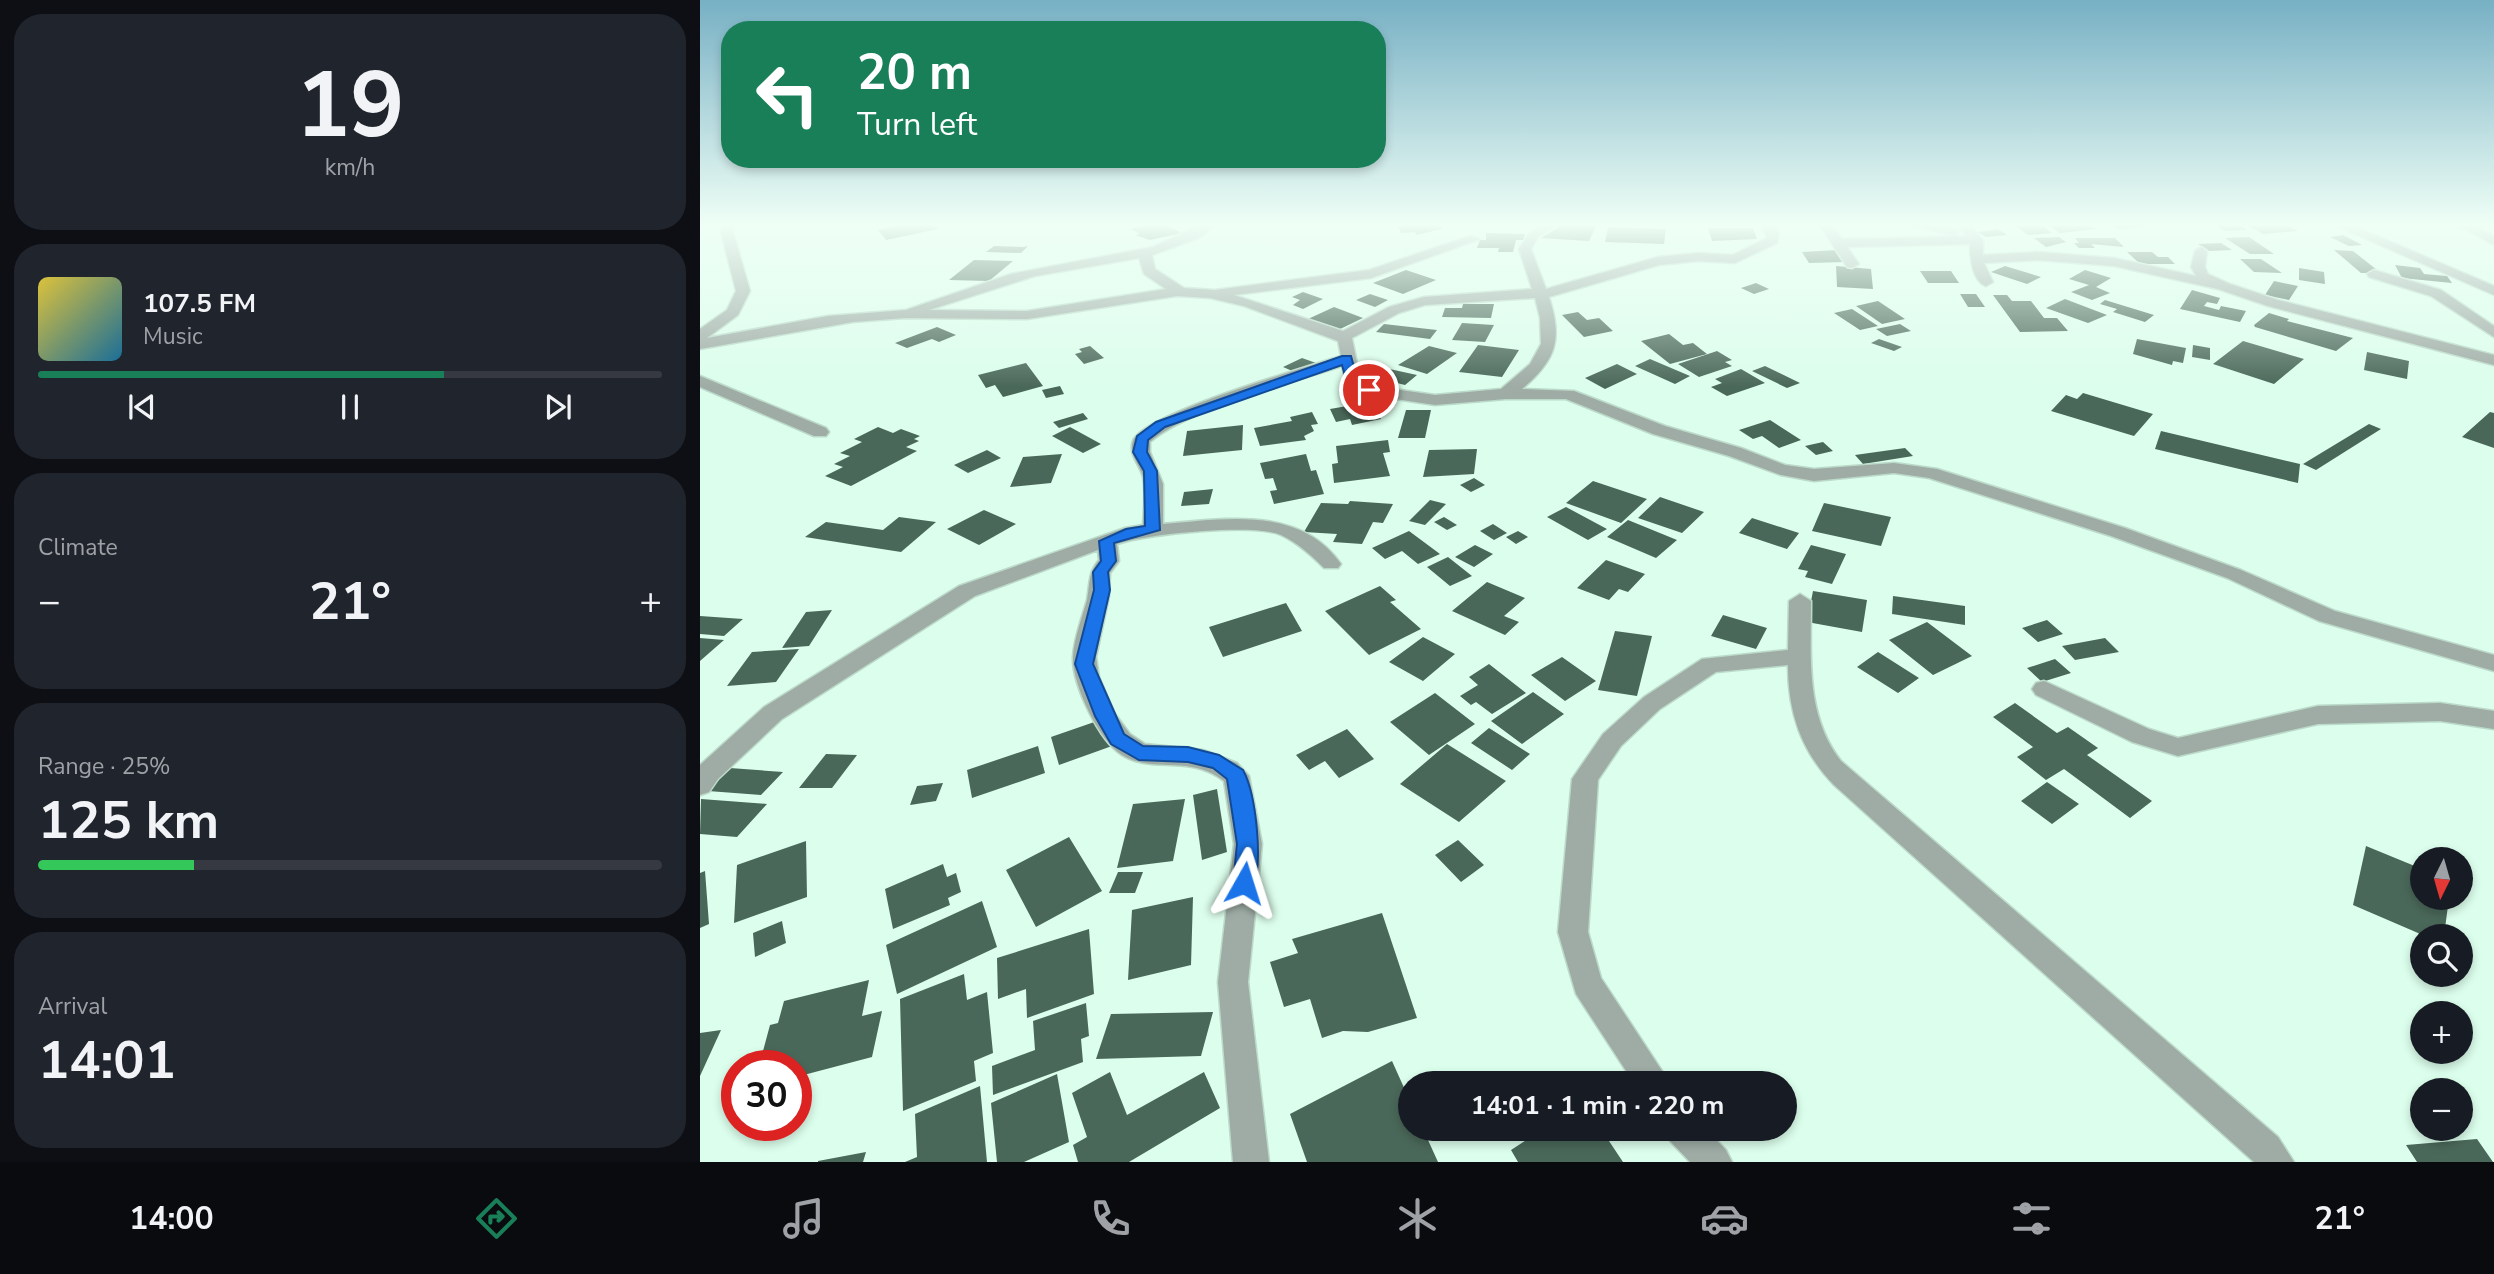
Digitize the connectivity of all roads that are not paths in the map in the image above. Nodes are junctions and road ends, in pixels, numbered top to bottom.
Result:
1 (740, 278) edge
2 (1010, 278) edge
3 (1160, 278) edge
4 (1342, 278) edge
5 (1535, 278) edge
6 (1596, 278) edge
7 (1984, 278) edge
8 (2187, 278) edge
9 (2205, 278) edge
10 (2382, 278) edge
11 (2464, 278) edge
12 (1986, 282) dead end
13 (2218, 285) junction
14 (2494, 291) edge
15 (1181, 292) junction
16 (1210, 293) junction
17 (1540, 294) junction
18 (906, 314) junction
19 (2494, 333) edge
20 (700, 336) edge
21 (1343, 337) junction
22 (700, 344) edge
23 (1347, 359) junction
24 (2494, 360) edge
25 (700, 381) edge
26 (1506, 394) junction
27 (820, 432) dead end
28 (1153, 530) junction
29 (1107, 541) junction
30 (1331, 564) dead end
31 (1800, 601) dead end
32 (1800, 656) junction
33 (2494, 663) edge
34 (2044, 690) dead end
35 (2494, 720) edge
36 (700, 785) edge
37 (1645, 1071) edge
38 (1694, 1141) edge
39 (1251, 1162) edge
40 (1714, 1162) edge
41 (2276, 1162) edge

1 - 20 street
2 - 18 street
3 - 15 street
4 - 16 street
5 - 17 street
6 - 17 street
7 - 12 street
8 - 13 street
9 - 13 street
10 - 19 street
11 - 14 street
13 - 24 street
15 - 16 street
15 - 18 street
16 - 21 street
17 - 21 street
17 - 26 street
18 - 22 street
21 - 23 street
23 - 26 street
23 - 28 street
25 - 27 street
26 - 33 street
28 - 29 street
28 - 30 street
29 - 36 street
29 - 39 street
31 - 32 street
32 - 37 street
32 - 41 street
34 - 35 street
38 - 40 street

